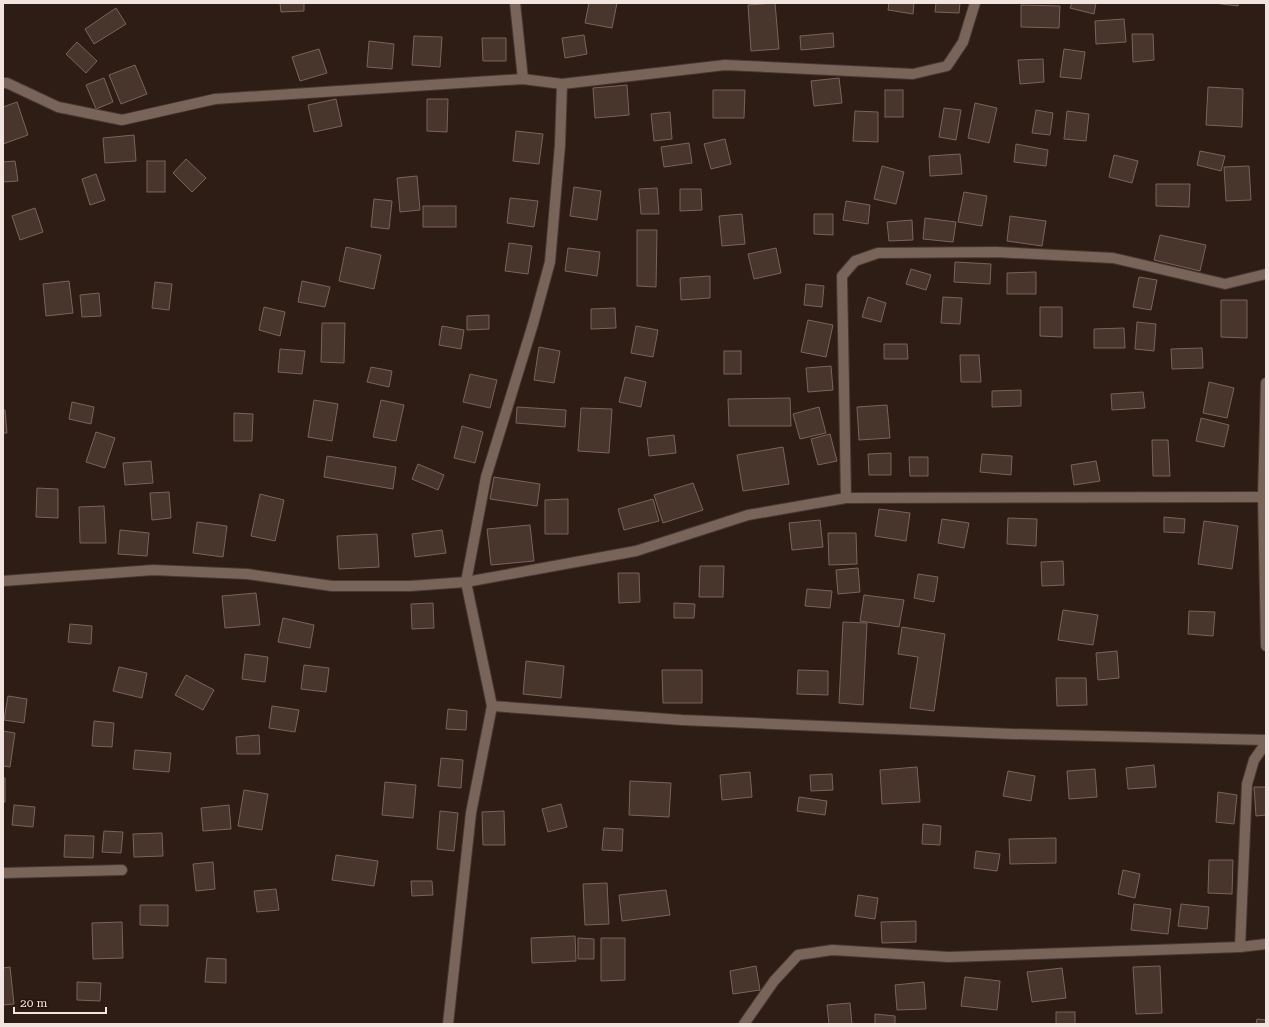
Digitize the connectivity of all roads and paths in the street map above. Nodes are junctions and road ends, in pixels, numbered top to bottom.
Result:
1 (515, 3) edge
2 (975, 3) edge
3 (524, 79) junction
4 (3, 83) edge
5 (562, 84) junction
6 (1266, 274) edge
7 (1266, 383) edge
8 (1264, 497) edge
9 (846, 498) junction
10 (3, 581) edge
11 (466, 582) junction
12 (1266, 646) edge
13 (492, 706) junction
14 (1266, 742) edge
15 (122, 870) dead end
16 (3, 873) edge
17 (1266, 944) edge
18 (1240, 947) junction
19 (448, 1024) edge
20 (744, 1024) edge

1 - 3 street
2 - 5 street
3 - 4 street
3 - 5 street
5 - 11 street
6 - 9 street
7 - 8 street
8 - 9 street
8 - 12 street
9 - 11 street
10 - 11 street
11 - 13 street
13 - 14 street
13 - 19 street
14 - 18 street
15 - 16 street
17 - 18 street
18 - 20 street

